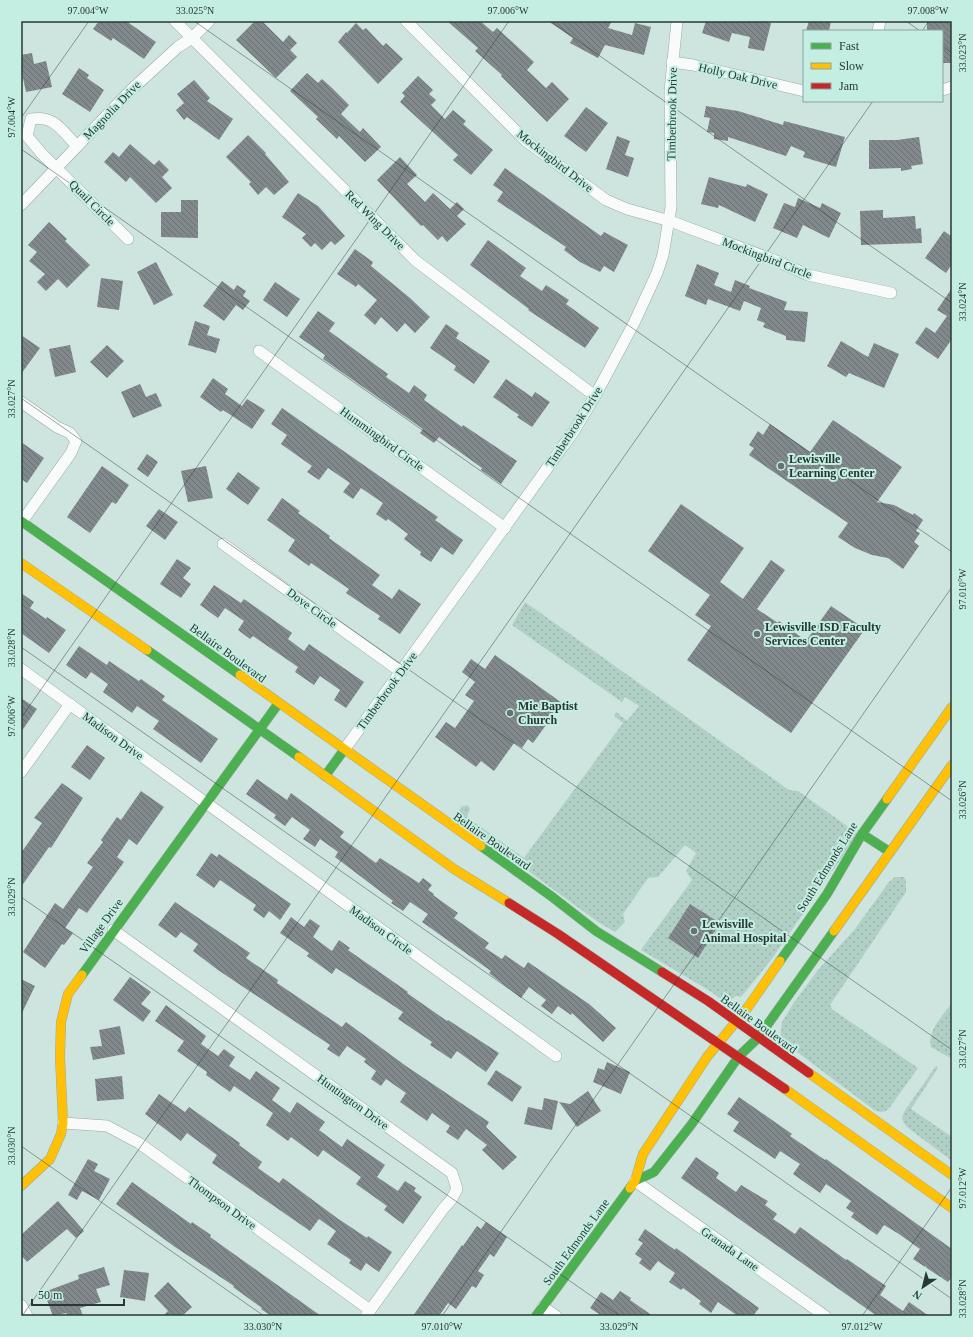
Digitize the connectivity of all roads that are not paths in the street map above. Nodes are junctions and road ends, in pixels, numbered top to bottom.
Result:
1 (175, 21) edge
2 (209, 21) edge
3 (406, 21) edge
4 (677, 21) edge
5 (192, 38) junction
6 (672, 62) junction
7 (803, 91) edge
8 (77, 146) junction
9 (57, 166) junction
10 (21, 205) edge
11 (670, 222) junction
12 (128, 239) dead end
13 (891, 293) dead end
14 (258, 350) dead end
15 (595, 396) junction
16 (21, 402) edge
17 (21, 522) edge
18 (505, 528) junction
19 (223, 544) dead end
20 (21, 563) edge
21 (21, 669) edge
22 (401, 672) junction
23 (70, 704) junction
24 (278, 704) junction
25 (952, 707) edge
26 (260, 729) junction
27 (344, 750) junction
28 (952, 765) edge
29 (21, 772) edge
30 (325, 776) junction
31 (206, 804) junction
32 (862, 834) junction
33 (890, 852) junction
34 (113, 930) junction
35 (736, 1022) junction
36 (758, 1038) junction
37 (719, 1042) junction
38 (556, 1056) dead end
39 (739, 1056) junction
40 (63, 1123) junction
41 (952, 1176) edge
42 (635, 1182) junction
43 (21, 1186) edge
44 (952, 1208) edge
45 (21, 1305) edge
46 (540, 1312) edge
47 (368, 1313) edge
48 (27, 1316) edge
49 (556, 1316) edge
50 (825, 1316) edge

1 - 5 street, Red Wing Drive
2 - 5 street, Magnolia Drive
3 - 11 street, Mockingbird Drive
4 - 6 street, Timberbrook Drive
5 - 8 street, Magnolia Drive
5 - 15 street, Red Wing Drive
6 - 7 street, Holly Oak Drive
6 - 11 street, Timberbrook Drive
8 - 9 street, Magnolia Drive
8 - 9 street, Quail Circle
9 - 10 street, Magnolia Drive
9 - 12 street, Quail Circle
11 - 13 street, Mockingbird Circle
11 - 15 street, Timberbrook Drive
14 - 18 street, Hummingbird Circle
15 - 18 street, Timberbrook Drive
16 - 17 street
17 - 24 main road, Bellaire Boulevard
18 - 22 street, Timberbrook Drive
19 - 22 street, Dove Circle
20 - 26 main road
21 - 23 street, Madison Drive
22 - 27 street, Timberbrook Drive
23 - 29 street
23 - 31 street, Madison Drive
24 - 26 main road, Village Drive
24 - 27 main road, Bellaire Boulevard
25 - 32 main road, South Edmonds Lane
26 - 30 main road
26 - 31 main road, Village Drive
27 - 30 main road, Timberbrook Drive
27 - 35 main road, Bellaire Boulevard
28 - 33 main road, South Edmonds Lane
30 - 37 main road
31 - 34 main road, Village Drive
31 - 38 street, Madison Circle
32 - 33 main road
32 - 35 main road, South Edmonds Lane
33 - 36 main road, South Edmonds Lane
34 - 40 main road, Village Drive
34 - 47 street, Huntington Drive
35 - 36 main road, Bellaire Boulevard
35 - 37 main road, South Edmonds Lane
36 - 39 main road, South Edmonds Lane
36 - 41 main road, Bellaire Boulevard
37 - 39 main road
37 - 42 main road, South Edmonds Lane
39 - 42 main road, South Edmonds Lane
39 - 44 main road
40 - 43 main road, Village Drive
40 - 47 street, Thompson Drive
42 - 46 main road, South Edmonds Lane
42 - 50 street, Granada Lane
45 - 48 street
46 - 49 street

